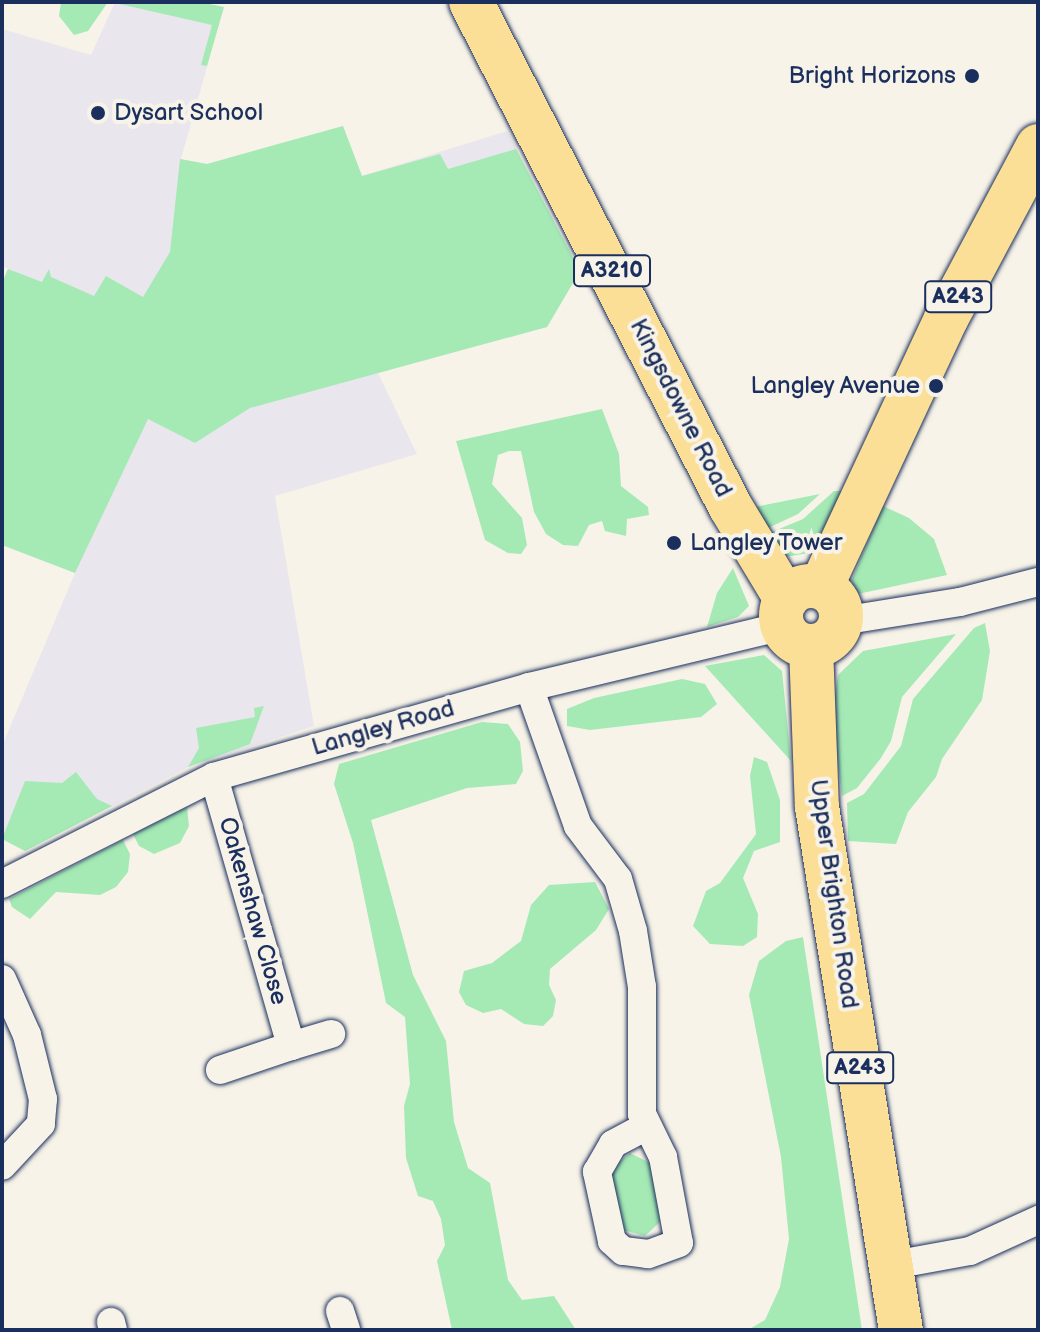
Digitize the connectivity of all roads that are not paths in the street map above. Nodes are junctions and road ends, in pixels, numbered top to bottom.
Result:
1 (471, 2) edge
2 (1038, 146) edge
3 (1038, 582) edge
4 (808, 616) junction
5 (529, 687) junction
6 (214, 777) junction
7 (2, 884) edge
8 (2, 979) edge
9 (331, 1034) dead end
10 (291, 1046) junction
11 (220, 1070) dead end
12 (645, 1127) dead end
13 (2, 1166) edge
14 (1038, 1220) edge
15 (893, 1265) junction
16 (901, 1330) edge

1 - 4 main road, Kingsdowne Road / A3210
2 - 4 main road, Upper Brighton Road / A243
3 - 4 street
4 - 5 street, Langley Road
4 - 15 main road, Upper Brighton Road / A243
5 - 6 street, Langley Road
5 - 12 street
6 - 7 street, Langley Road
6 - 10 street, Oakenshaw Close
8 - 13 street
9 - 10 street
10 - 11 street
14 - 15 street
15 - 16 main road, Upper Brighton Road / A243

